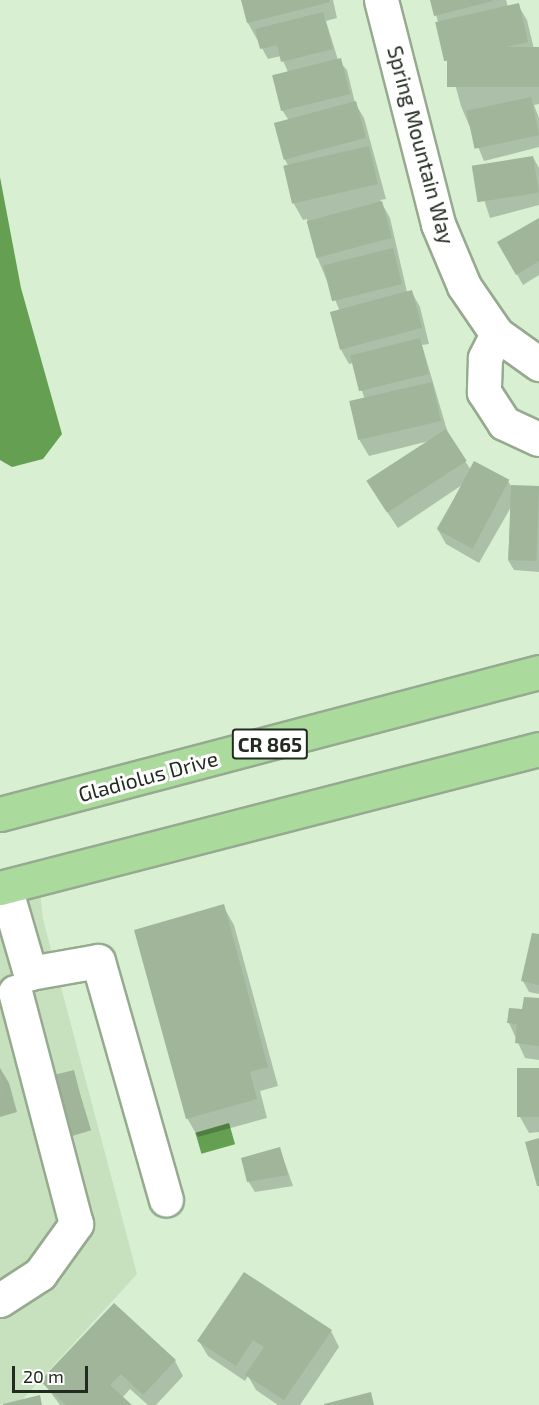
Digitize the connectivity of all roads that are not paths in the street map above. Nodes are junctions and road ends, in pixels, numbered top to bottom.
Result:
1 (381, 0) edge
2 (497, 333) junction
3 (539, 364) edge
4 (539, 439) edge
5 (539, 672) edge
6 (539, 749) edge
7 (0, 814) edge
8 (2, 887) edge
9 (15, 987) edge
10 (166, 1200) dead end
11 (0, 1300) edge

1 - 2 street, Spring Mountain Way
2 - 3 street, Spring Mountain Way
2 - 4 street
5 - 7 main road, Gladiolus Drive / CR 865
6 - 8 main road
8 - 9 street
9 - 10 street
9 - 11 street

